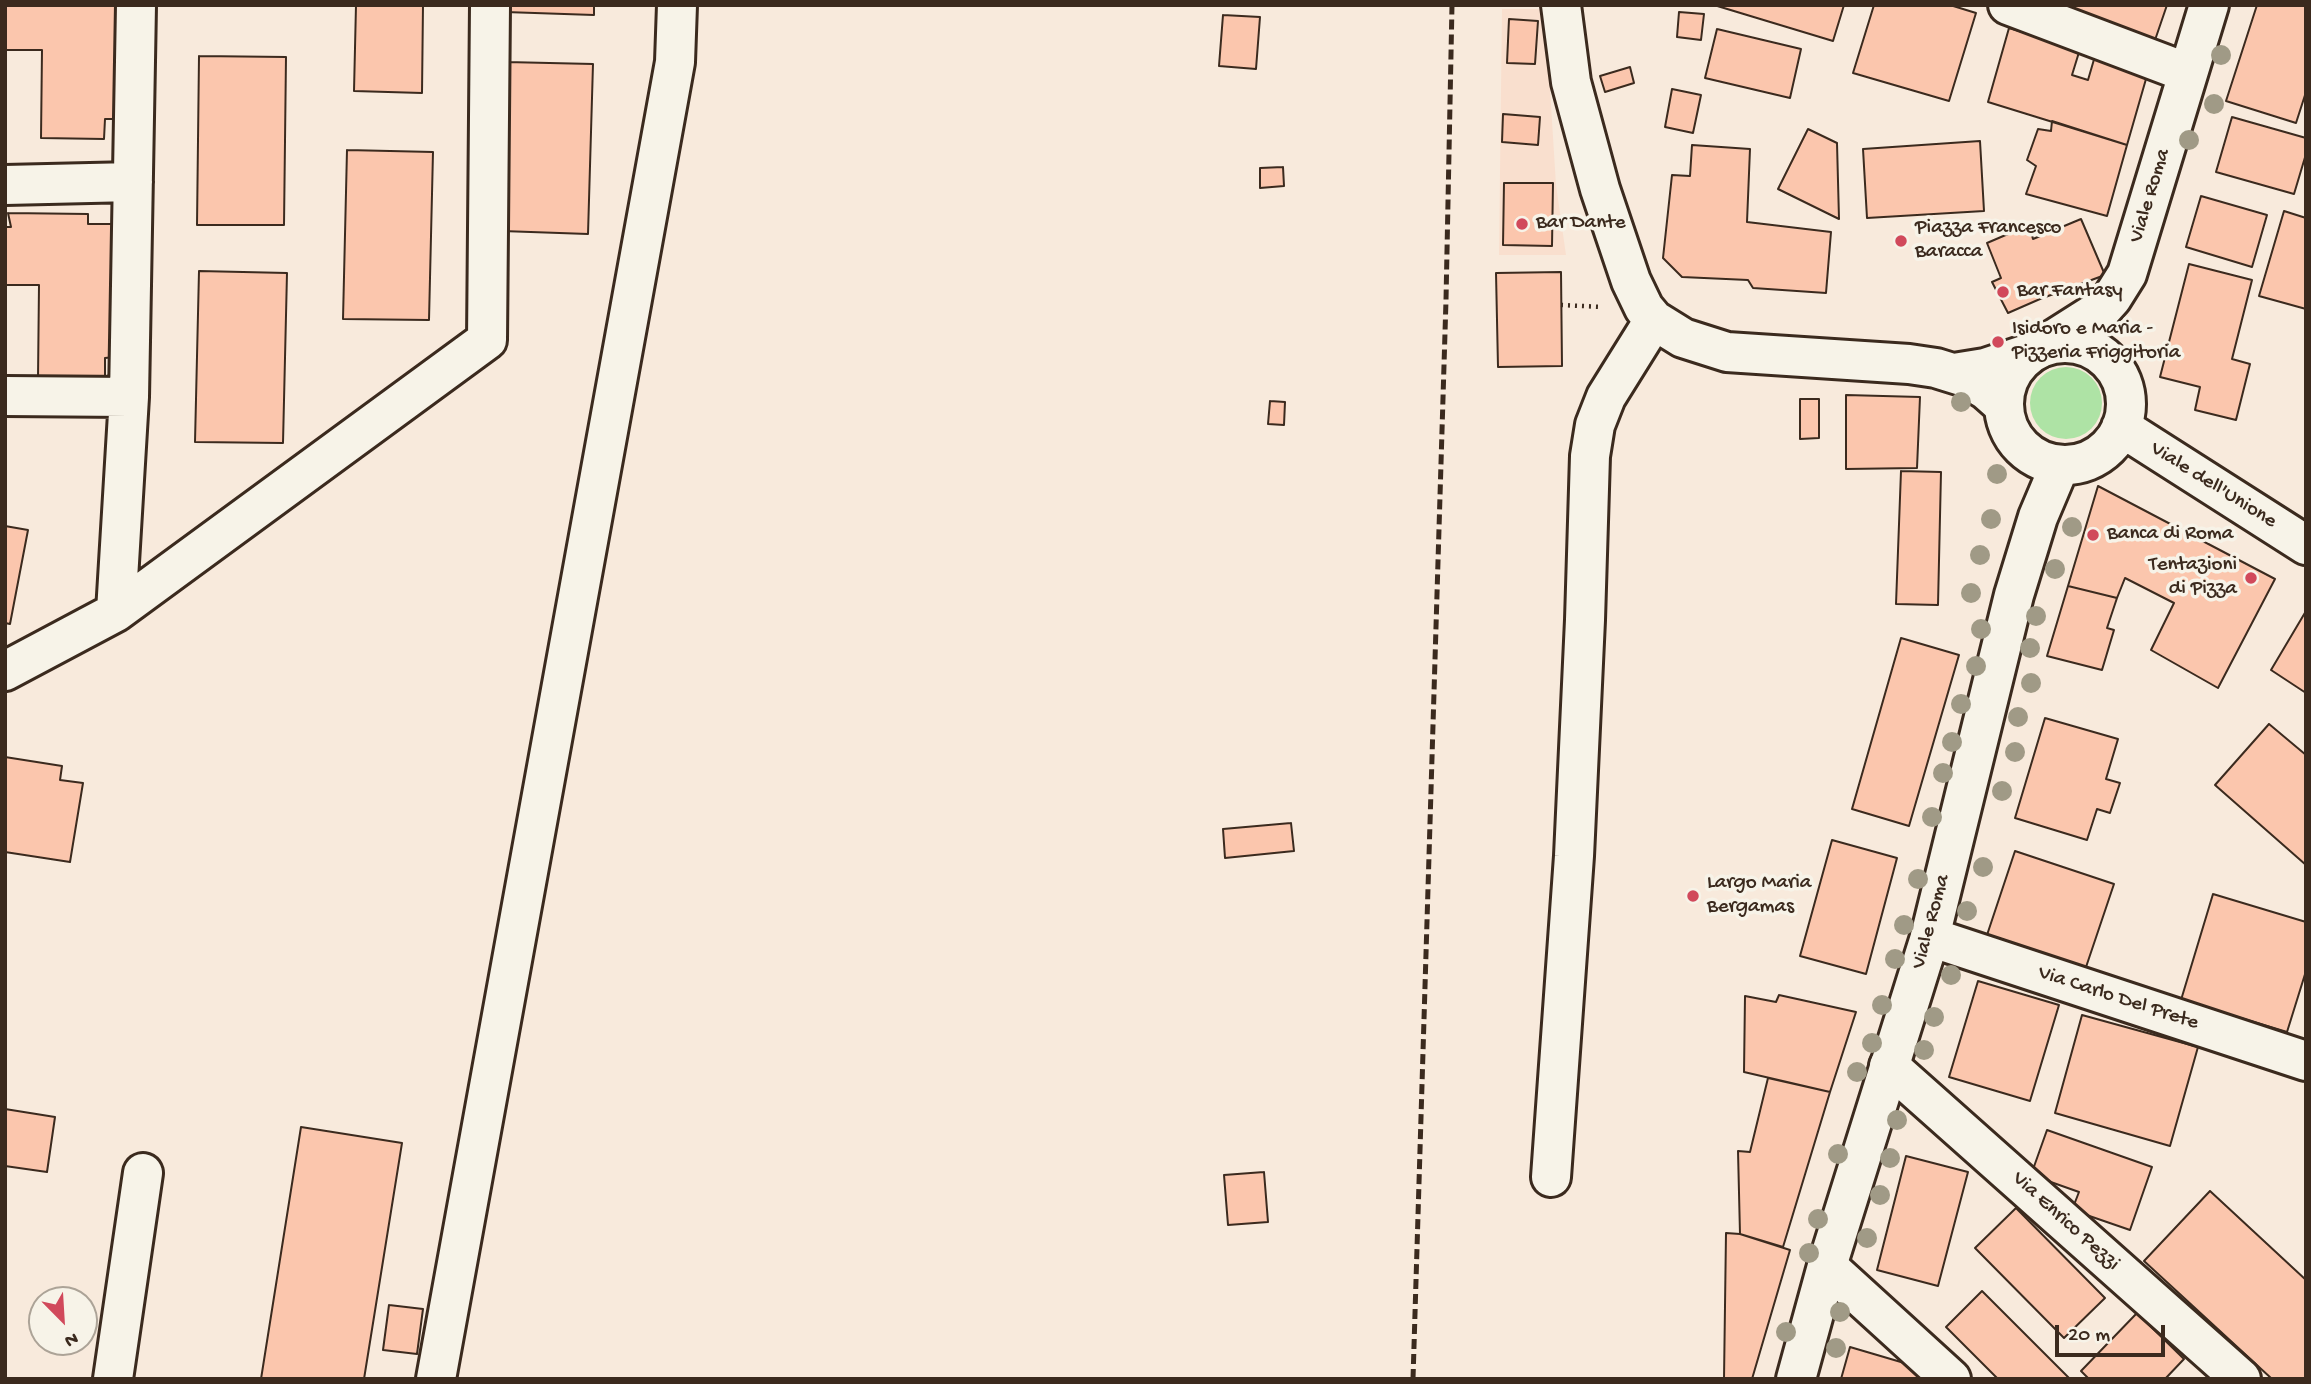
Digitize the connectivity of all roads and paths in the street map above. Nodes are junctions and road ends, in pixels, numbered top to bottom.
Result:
1 (136, 5) edge
2 (490, 5) edge
3 (677, 5) edge
4 (1561, 5) edge
5 (2008, 5) edge
6 (2208, 5) edge
7 (2188, 73) junction
8 (133, 182) junction
9 (5, 185) edge
10 (1654, 320) junction
11 (2035, 350) junction
12 (1954, 373) junction
13 (5, 396) edge
14 (129, 397) junction
15 (2003, 405) junction
16 (2121, 427) junction
17 (2060, 464) junction
18 (2305, 541) edge
19 (116, 612) junction
20 (5, 671) edge
21 (1930, 937) junction
22 (2306, 1061) edge
23 (1889, 1066) junction
24 (143, 1173) dead end
25 (1551, 1177) dead end
26 (1827, 1266) junction
27 (113, 1379) edge
28 (436, 1379) edge
29 (1796, 1379) edge
30 (1951, 1379) edge
31 (2241, 1379) edge

1 - 8 street
2 - 19 street
3 - 28 street
4 - 10 street
5 - 7 street
6 - 7 street, Viale Roma
7 - 11 street, Viale Roma
8 - 9 street
8 - 14 street
10 - 12 street
10 - 25 street
11 - 12 street
11 - 15 street, Viale Roma
11 - 16 street
12 - 15 street
13 - 14 street
14 - 19 street
15 - 17 street
16 - 17 street
16 - 18 street, Viale dell'Unione
17 - 21 street, Viale Roma
19 - 20 street
21 - 22 street, Via Carlo Del Prete
21 - 23 street, Viale Roma
23 - 26 street, Viale Roma
23 - 31 street, Via Enrico Pezzi
24 - 27 street
26 - 29 street, Viale Roma
26 - 30 street

